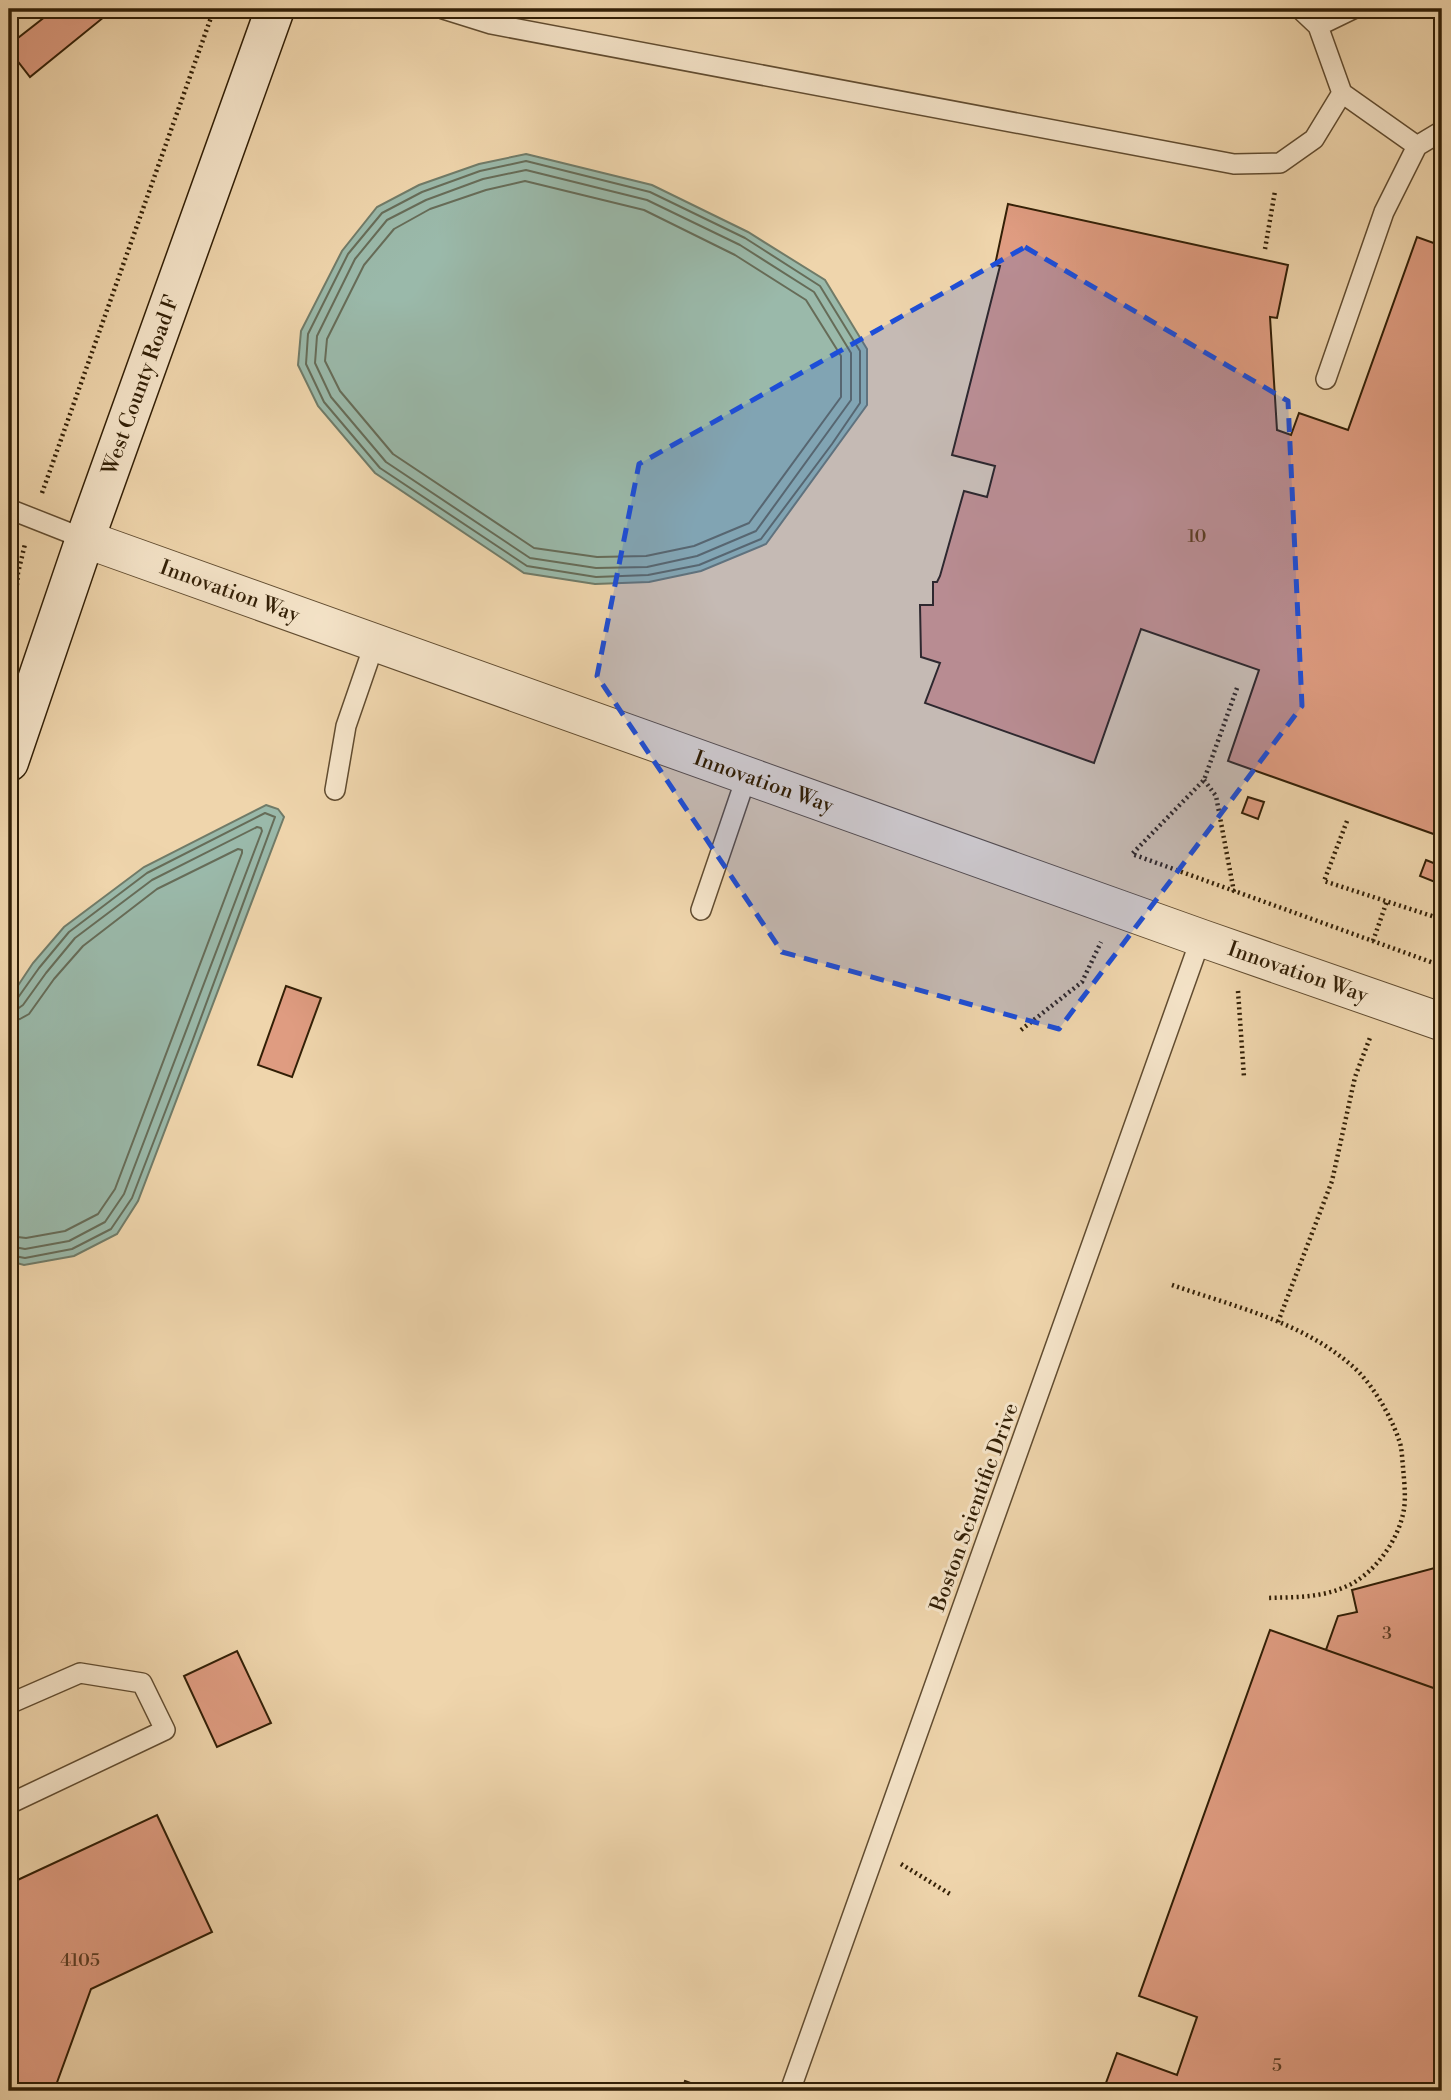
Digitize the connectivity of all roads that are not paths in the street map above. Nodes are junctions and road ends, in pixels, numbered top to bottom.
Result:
1 (275, 9) edge
2 (443, 9) edge
3 (1300, 9) edge
4 (1353, 9) edge
5 (495, 16) edge
6 (1318, 26) junction
7 (1342, 93) junction
8 (1442, 131) edge
9 (1417, 146) junction
10 (1326, 379) dead end
11 (9, 509) edge
12 (85, 539) junction
13 (375, 642) junction
14 (9, 762) edge
15 (747, 775) junction
16 (335, 790) dead end
17 (701, 910) dead end
18 (1201, 938) junction
19 (1442, 1021) edge
20 (9, 1704) edge
21 (9, 1804) edge
22 (790, 2091) edge

1 - 12 street, West County Road F
2 - 5 lane
3 - 6 lane
4 - 6 lane
5 - 7 lane
6 - 7 lane
7 - 9 lane
8 - 9 lane
9 - 10 lane
11 - 12 lane
12 - 13 street, Innovation Way
12 - 14 street, West County Road F
13 - 15 street, Innovation Way
13 - 16 lane
15 - 17 lane
15 - 18 street, Innovation Way
18 - 19 street, Innovation Way
18 - 22 lane, Boston Scientific Drive
20 - 21 lane

